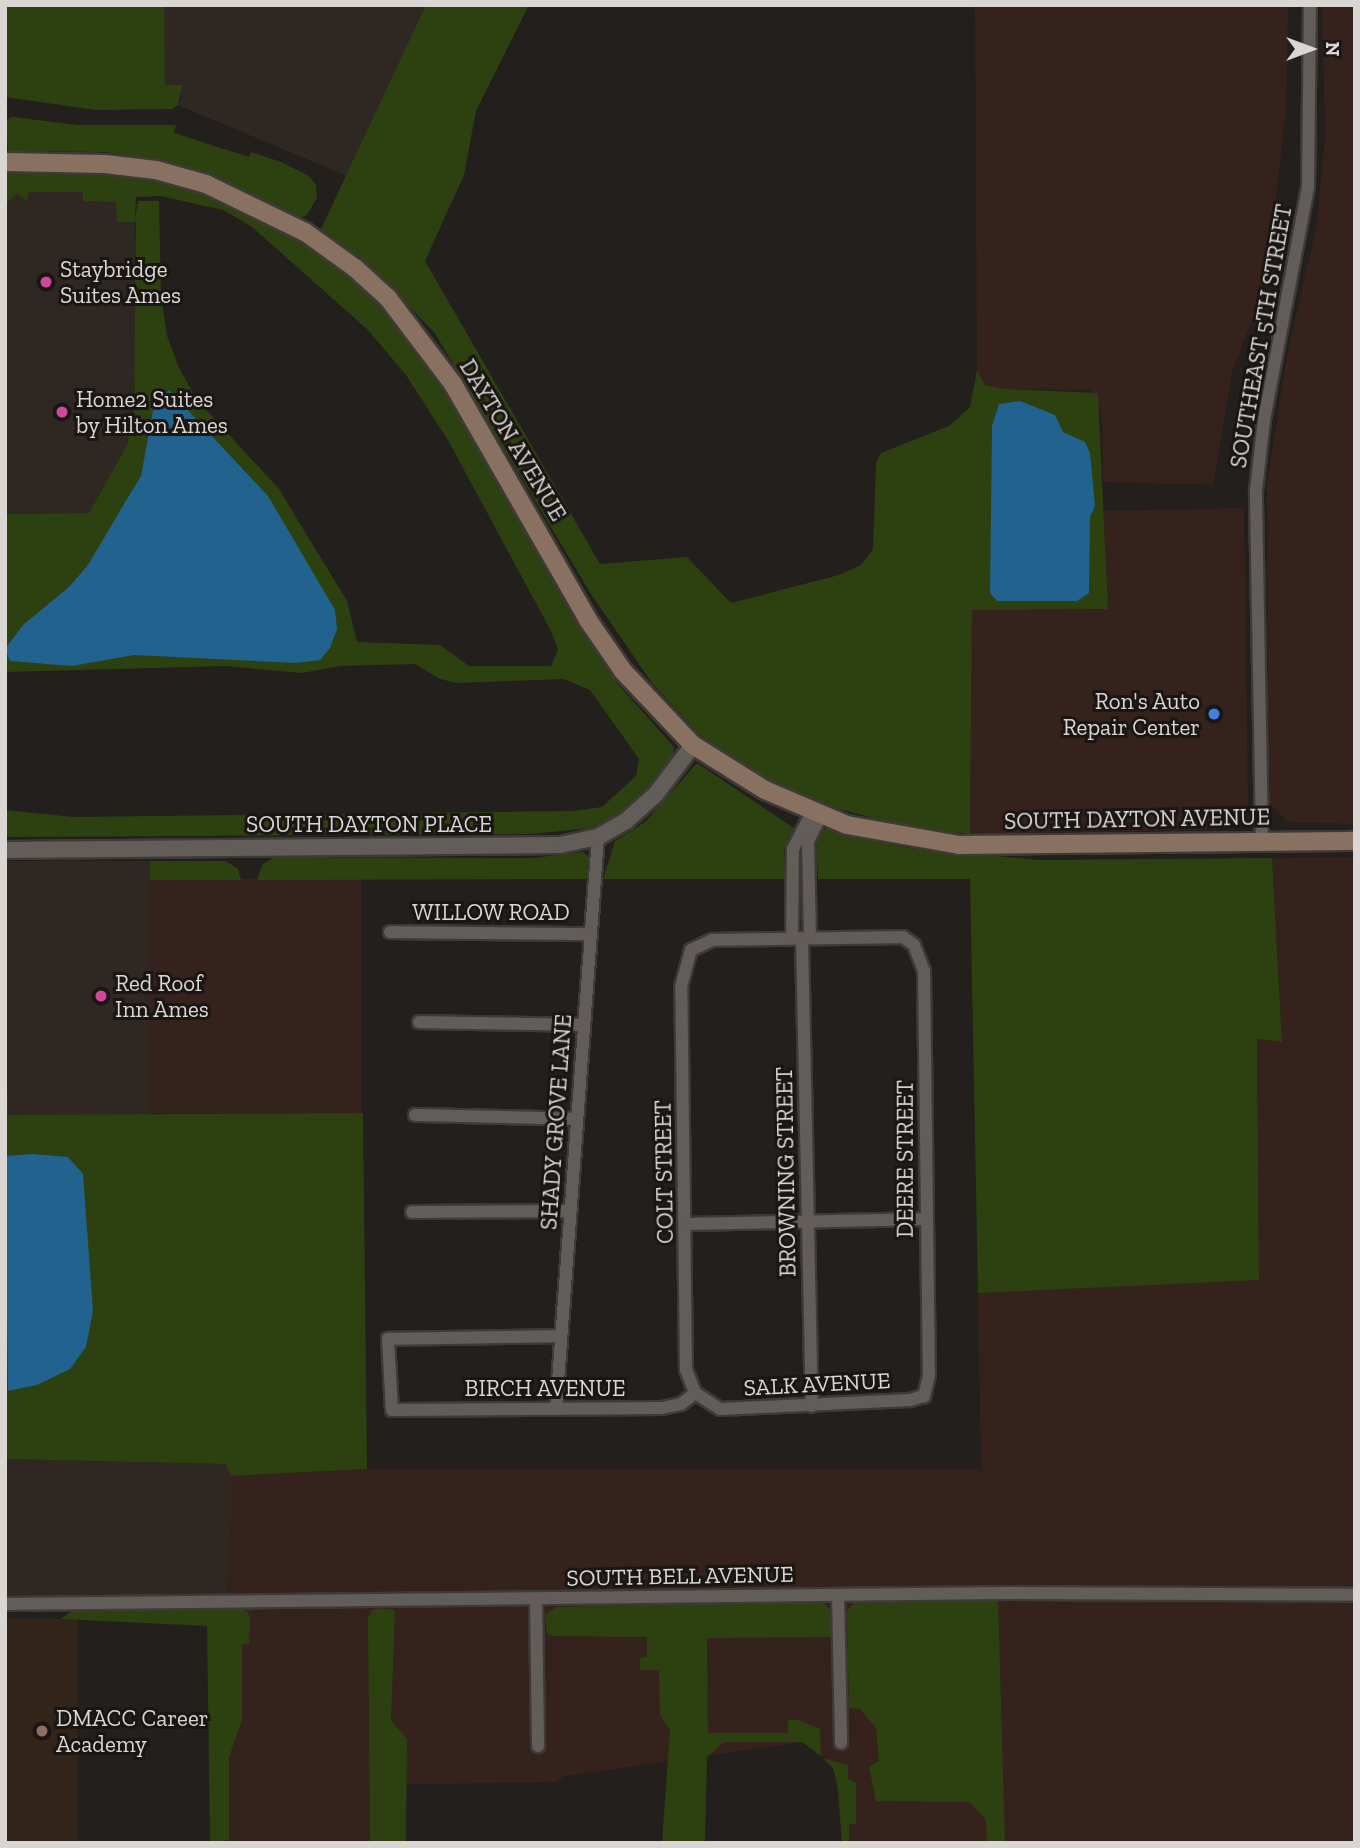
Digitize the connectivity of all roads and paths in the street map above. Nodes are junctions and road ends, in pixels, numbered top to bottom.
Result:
1 (1310, 5) edge
2 (5, 162) edge
3 (693, 745) junction
4 (817, 814) junction
5 (598, 837) junction
6 (1355, 841) edge
7 (919, 842) joint
8 (1262, 842) junction
9 (5, 850) edge
10 (390, 932) dead end
11 (591, 934) junction
12 (801, 938) junction
13 (419, 1022) dead end
14 (584, 1025) junction
15 (415, 1115) dead end
16 (577, 1119) junction
17 (570, 1211) junction
18 (412, 1212) dead end
19 (926, 1219) junction
20 (808, 1222) junction
21 (687, 1224) junction
22 (561, 1336) junction
23 (929, 1375) joint
24 (695, 1393) junction
25 (812, 1406) junction
26 (556, 1409) junction
27 (838, 1595) junction
28 (1355, 1595) edge
29 (536, 1599) junction
30 (5, 1604) edge
31 (841, 1743) dead end
32 (538, 1746) dead end

1 - 8 street, SOUTHEAST 5TH STREET
2 - 3 main road, DAYTON AVENUE
3 - 4 main road, DAYTON AVENUE
3 - 5 street, SOUTH DAYTON PLACE
4 - 7 main road, DAYTON AVENUE
4 - 12 street, BROWNING STREET
5 - 9 street, SOUTH DAYTON PLACE
5 - 11 street, SHADY GROVE LANE
6 - 8 main road, SOUTH DAYTON AVENUE
7 - 8 main road, SOUTH DAYTON AVENUE
10 - 11 street, WILLOW ROAD
11 - 14 street, SHADY GROVE LANE
12 - 19 street, DEERE STREET
12 - 20 street, BROWNING STREET
12 - 21 street, COLT STREET
13 - 14 street
14 - 16 street, SHADY GROVE LANE
15 - 16 street
16 - 17 street, SHADY GROVE LANE
17 - 18 street
17 - 22 street, SHADY GROVE LANE
19 - 20 street
19 - 23 street, DEERE STREET
20 - 21 street
20 - 25 street, BROWNING STREET
21 - 24 street, COLT STREET
22 - 26 street, SHADY GROVE LANE
22 - 26 street, BIRCH AVENUE
23 - 25 street, SALK AVENUE
24 - 25 street, SALK AVENUE
24 - 26 street, BIRCH AVENUE
27 - 28 street, SOUTH BELL AVENUE
27 - 29 street, SOUTH BELL AVENUE
27 - 31 street
29 - 30 street, SOUTH BELL AVENUE
29 - 32 street

